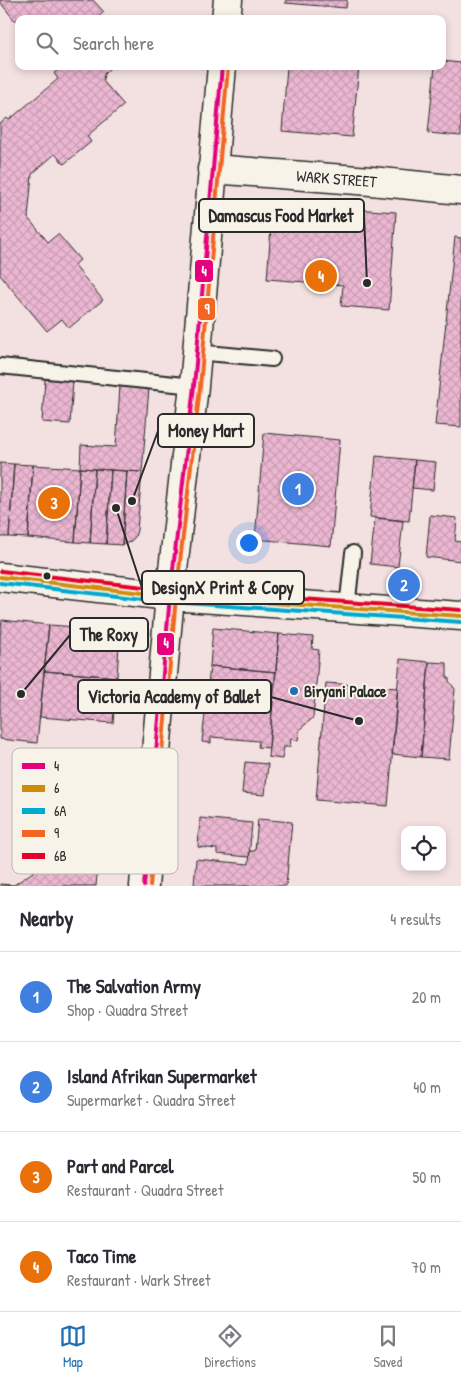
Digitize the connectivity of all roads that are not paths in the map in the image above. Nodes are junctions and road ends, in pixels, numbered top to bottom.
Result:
1 (228, 0) edge
2 (226, 15) edge
3 (222, 70) edge
4 (212, 169) junction
5 (461, 190) edge
6 (196, 352) junction
7 (272, 359) dead end
8 (0, 366) edge
9 (194, 386) junction
10 (352, 554) dead end
11 (0, 577) edge
12 (170, 596) junction
13 (347, 608) junction
14 (461, 616) edge
15 (156, 748) edge

1 - 2 main road
3 - 4 main road
4 - 5 main road, WARK STREET
4 - 6 main road
6 - 7 lane
6 - 9 main road
8 - 9 lane
9 - 12 main road
10 - 13 lane
11 - 12 main road
12 - 13 main road
12 - 15 main road
13 - 14 main road

